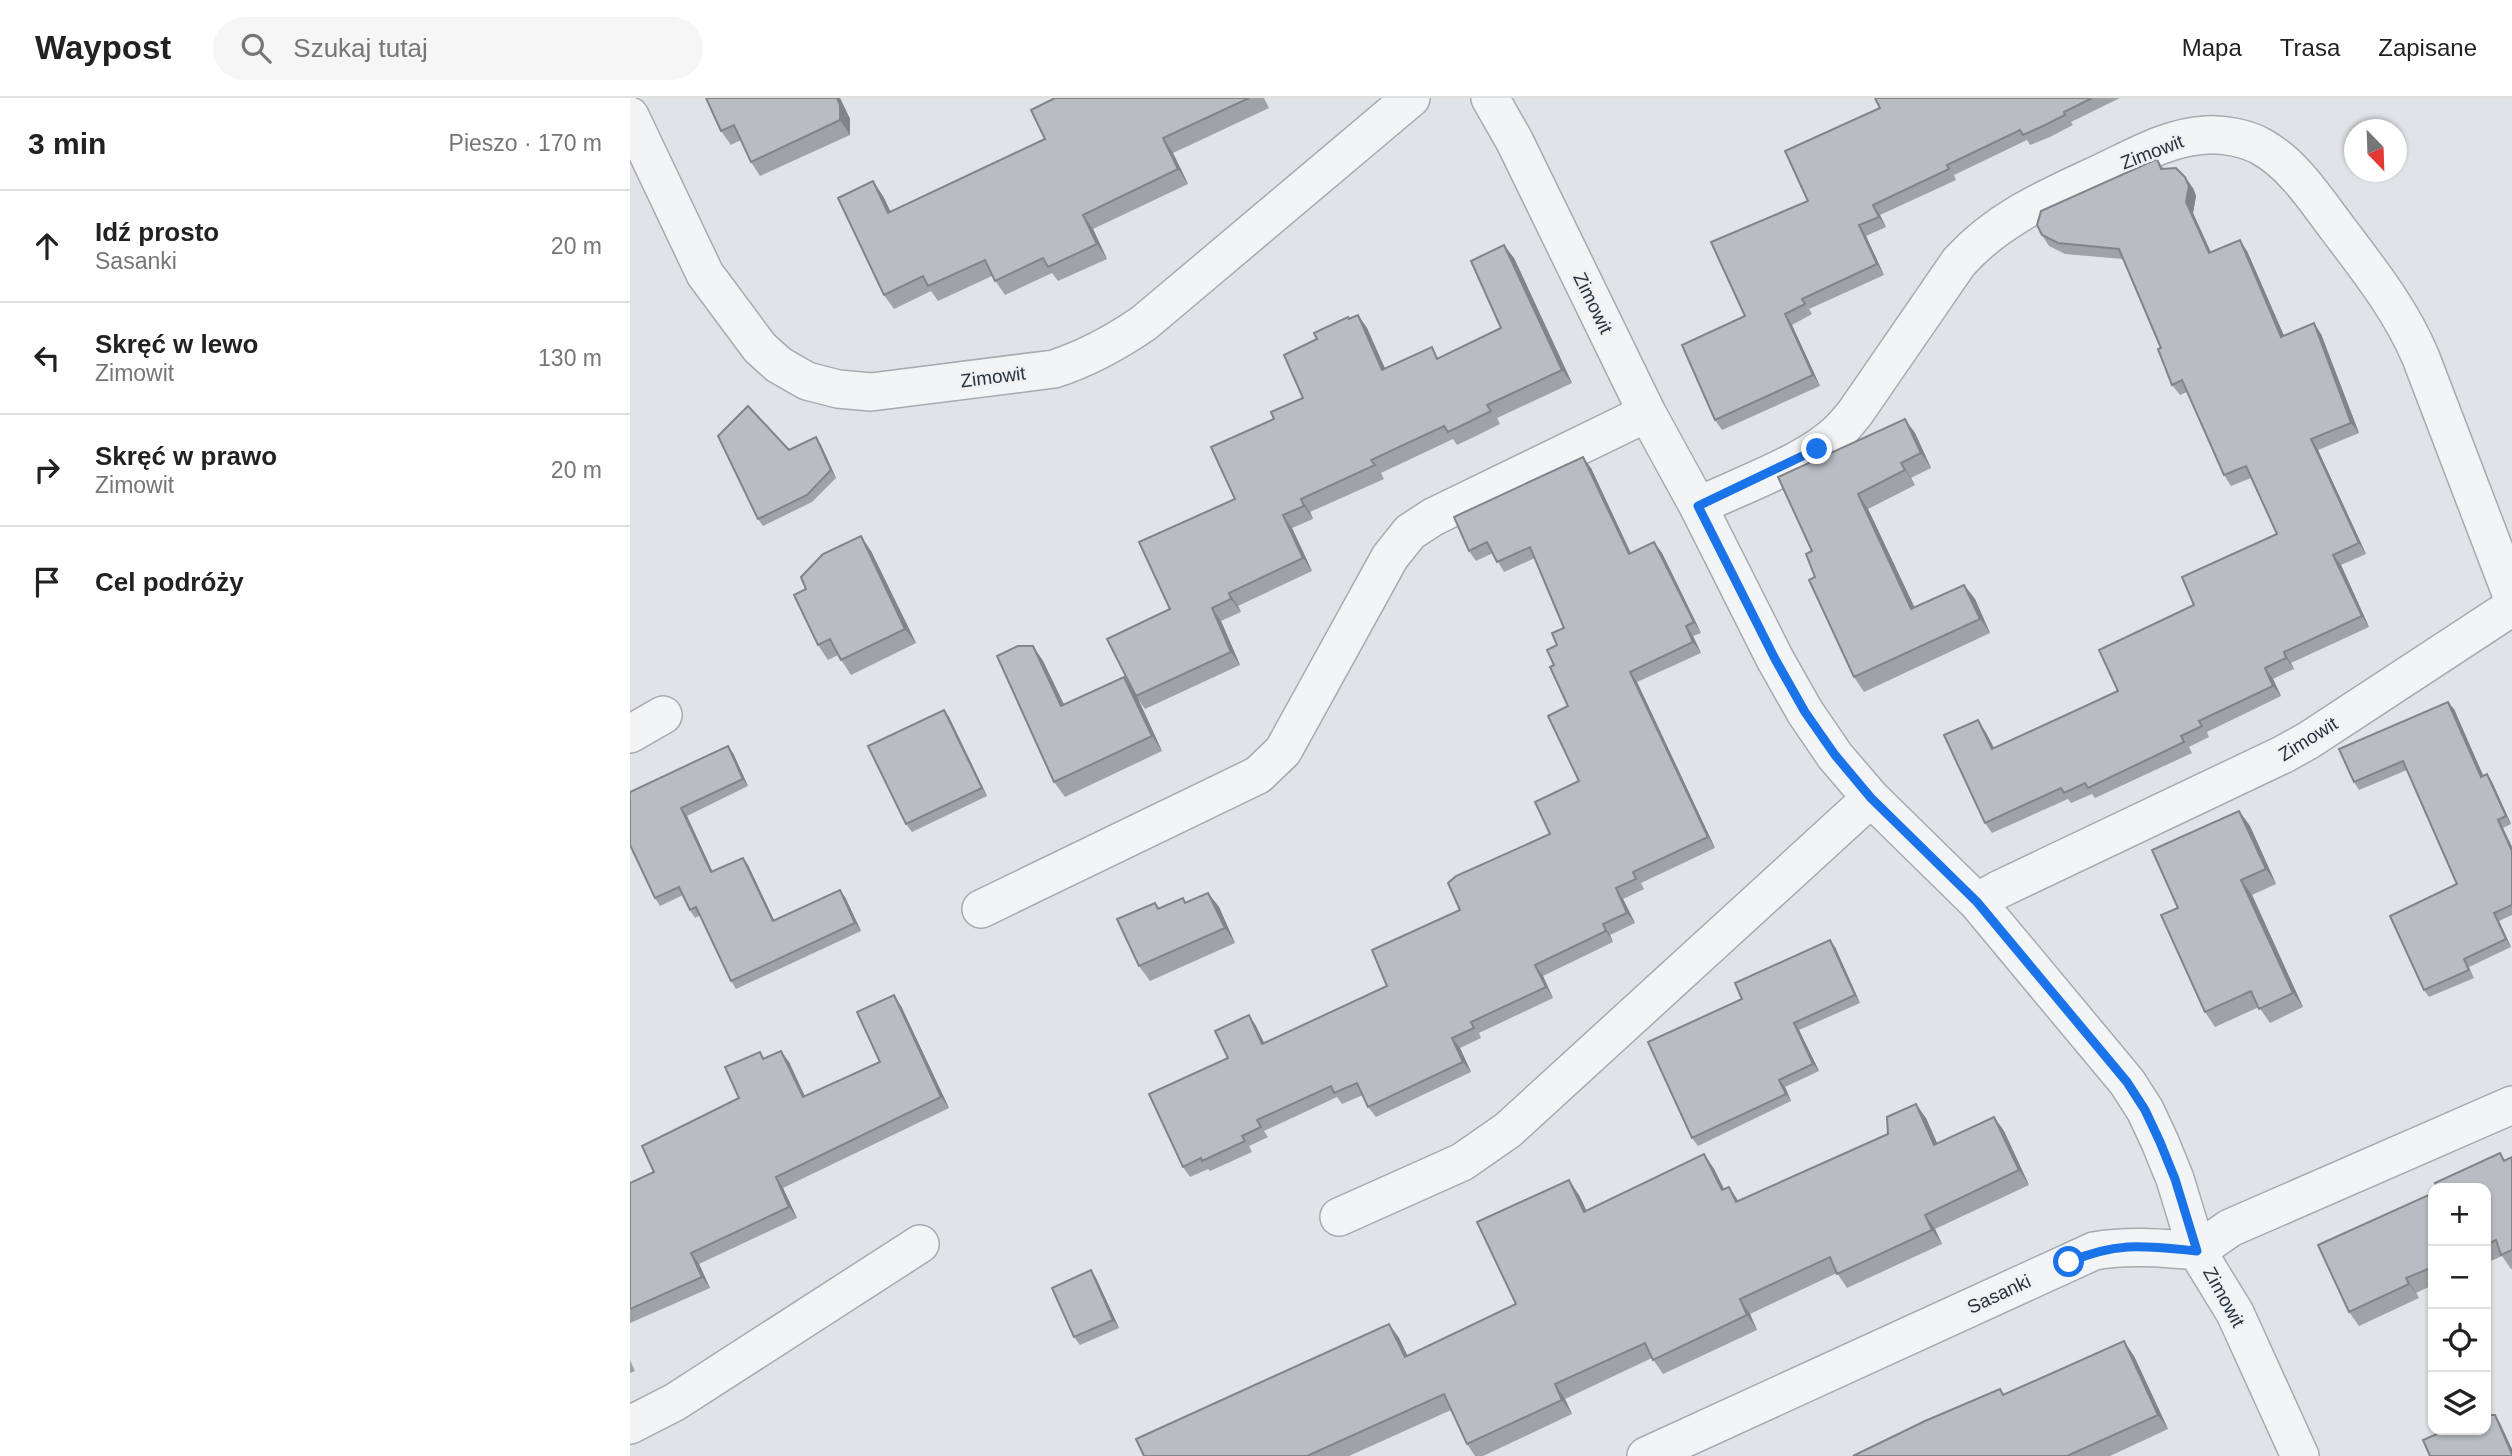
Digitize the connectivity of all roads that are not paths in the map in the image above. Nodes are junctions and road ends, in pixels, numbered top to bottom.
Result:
1 (1411, 98) edge
2 (1490, 98) edge
3 (630, 116) edge
4 (1647, 413) junction
5 (1698, 506) junction
6 (2512, 596) edge
7 (2512, 607) edge
8 (663, 715) dead end
9 (630, 734) edge
10 (1871, 798) junction
11 (1977, 902) junction
12 (981, 909) dead end
13 (2512, 1105) edge
14 (1339, 1217) dead end
15 (920, 1244) dead end
16 (2197, 1251) junction
17 (630, 1425) edge
18 (1646, 1456) edge
19 (2300, 1456) edge

1 - 3 street, Zimowit
2 - 4 street, Zimowit
4 - 5 street, Zimowit
4 - 12 street
5 - 6 street, Zimowit
5 - 10 street, Zimowit
7 - 11 street, Zimowit
8 - 9 street
10 - 11 street, Zimowit
10 - 14 street
11 - 16 street, Zimowit
13 - 16 street
15 - 17 street
16 - 18 street, Sasanki
16 - 19 street, Zimowit

